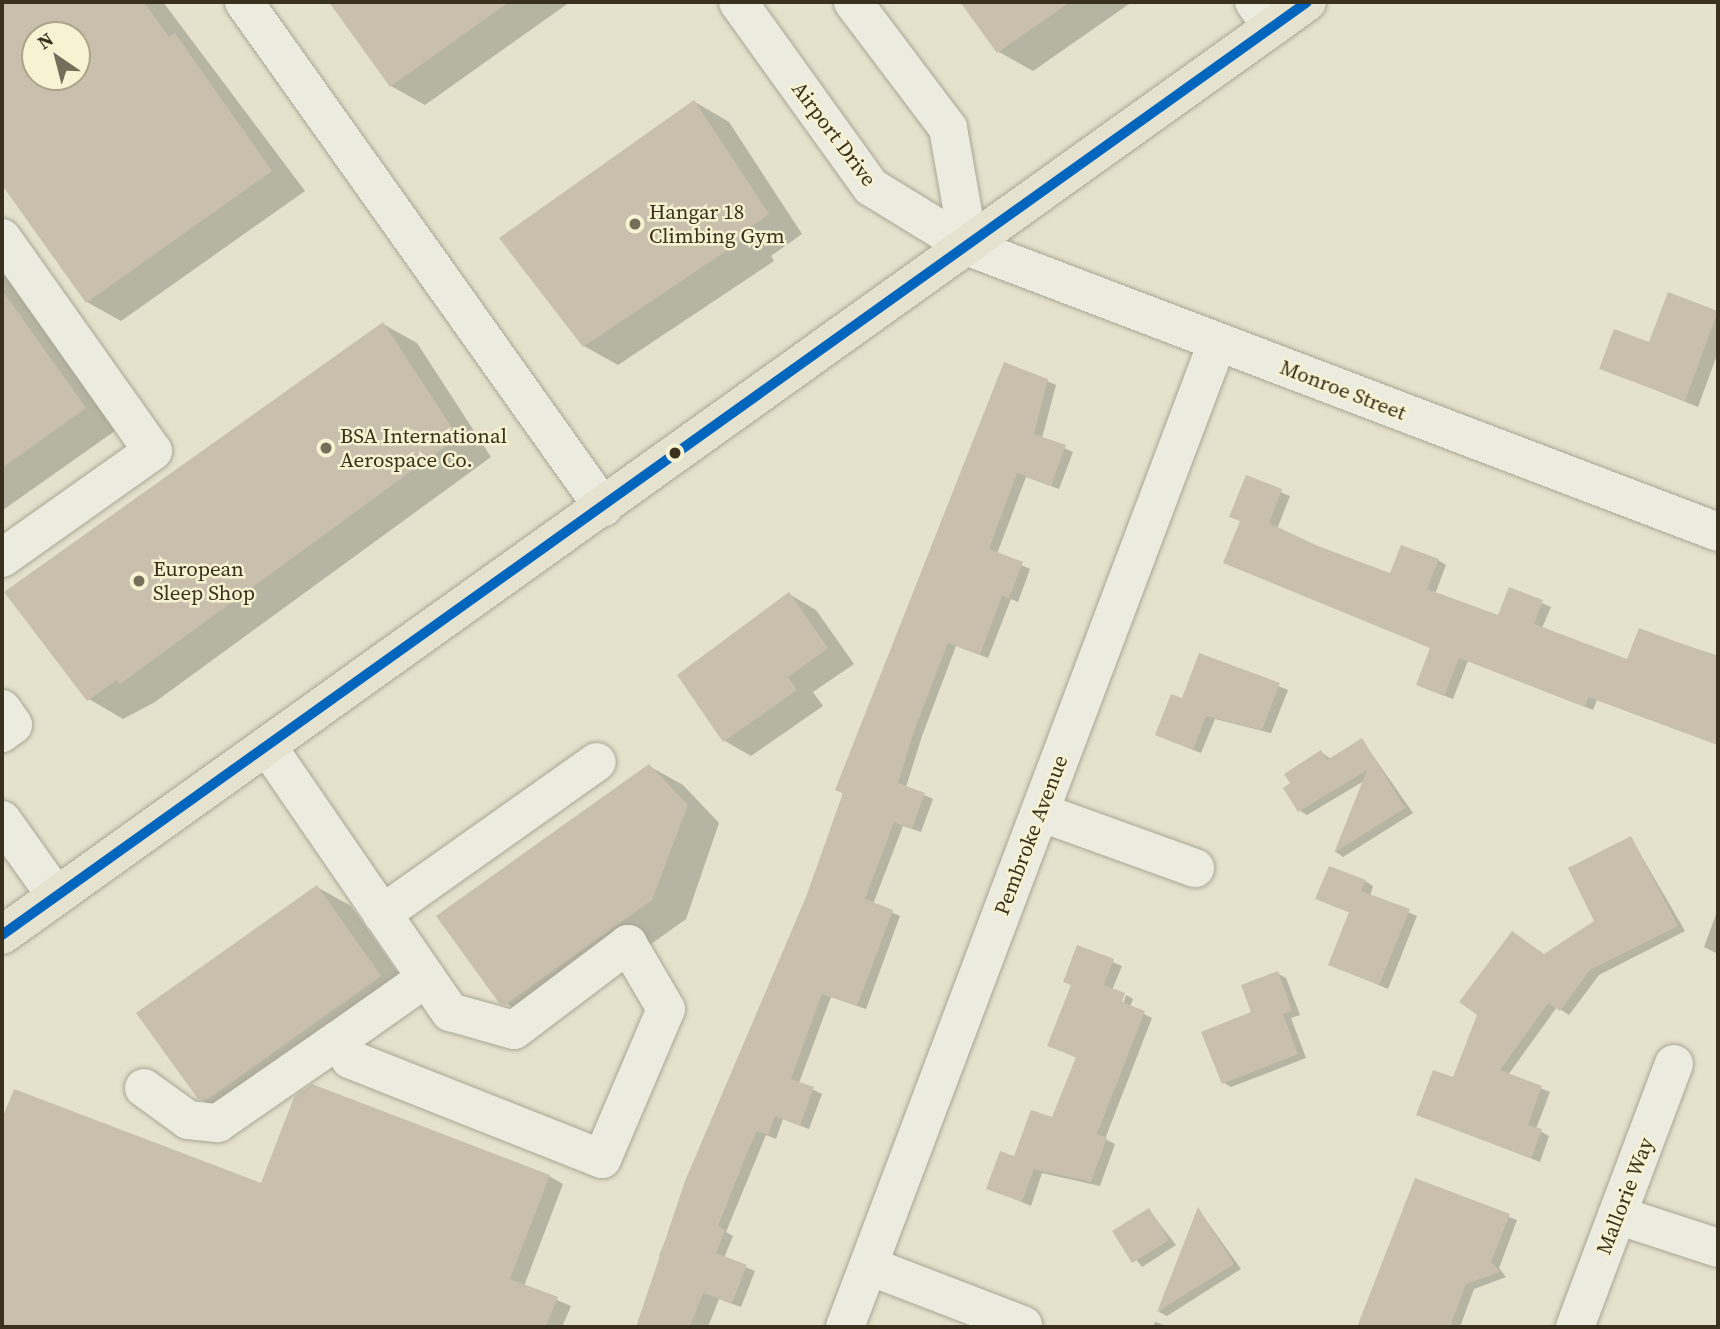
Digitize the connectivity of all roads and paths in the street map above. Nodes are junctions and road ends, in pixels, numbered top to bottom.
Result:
1 (244, 2) edge
2 (737, 2) edge
3 (853, 2) edge
4 (1307, 2) edge
5 (1263, 14) edge
6 (2, 238) edge
7 (969, 247) junction
8 (1217, 343) junction
9 (603, 506) junction
10 (1718, 531) edge
11 (2, 558) edge
12 (2, 709) edge
13 (2, 733) edge
14 (267, 746) junction
15 (597, 762) dead end
16 (1040, 812) junction
17 (2, 820) edge
18 (1195, 868) dead end
19 (56, 896) junction
20 (382, 914) junction
21 (2, 935) edge
22 (426, 978) junction
23 (338, 1041) junction
24 (1674, 1064) dead end
25 (144, 1088) dead end
26 (1617, 1215) junction
27 (1718, 1248) edge
28 (869, 1266) junction
29 (1023, 1325) dead end
30 (845, 1327) edge
31 (1575, 1327) edge

1 - 9 street
2 - 7 street, Airport Drive
3 - 7 street
4 - 5 main road
5 - 7 main road
6 - 11 street
7 - 8 street, Monroe Street
7 - 9 main road
8 - 10 street, Monroe Street
8 - 16 street, Pembroke Avenue
9 - 14 main road
12 - 13 street
14 - 19 main road
14 - 20 street
15 - 20 street
16 - 18 street
16 - 28 street, Pembroke Avenue
17 - 19 street
19 - 21 main road
20 - 22 street
22 - 23 street
22 - 23 street
23 - 25 street
24 - 26 street, Mallorie Way
26 - 27 street
26 - 31 street, Mallorie Way
28 - 29 street
28 - 30 street, Pembroke Avenue

